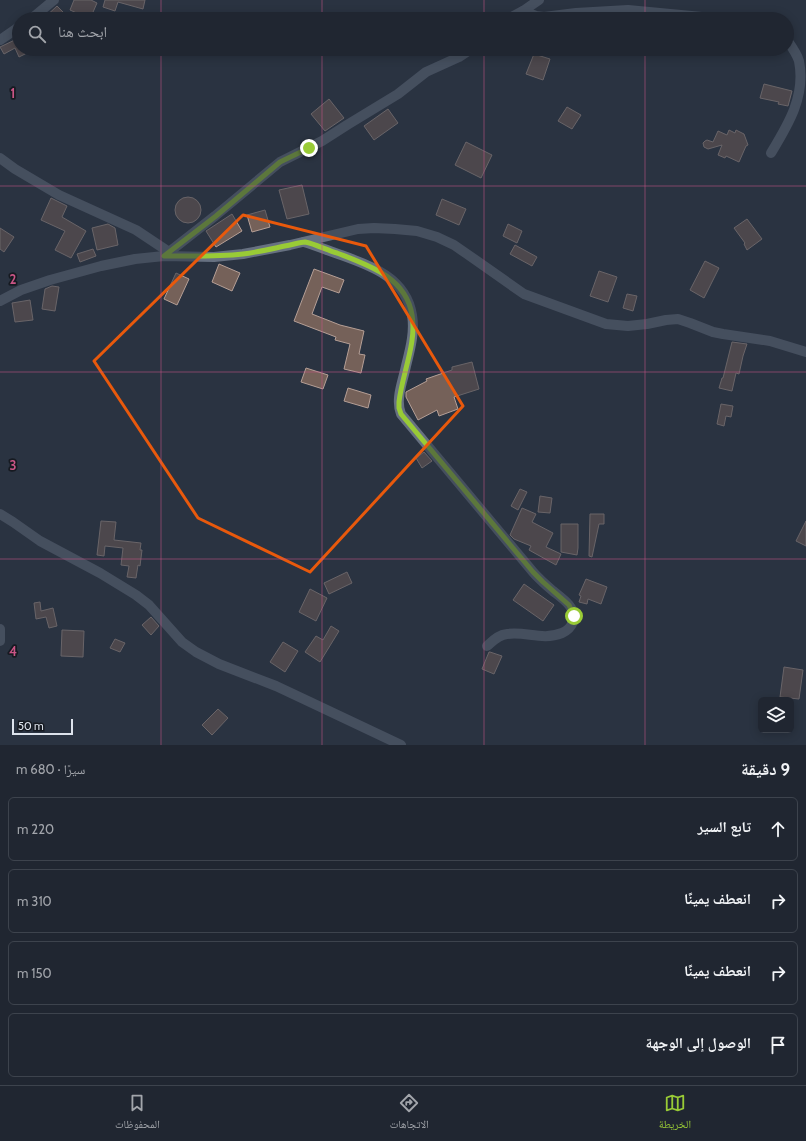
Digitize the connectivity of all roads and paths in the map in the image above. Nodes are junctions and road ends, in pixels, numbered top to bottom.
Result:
1 (54, 0) edge
2 (539, 0) edge
3 (523, 11) edge
4 (39, 12) edge
5 (593, 12) edge
6 (649, 12) edge
7 (12, 32) edge
8 (0, 40) edge
9 (794, 51) edge
10 (460, 56) edge
11 (771, 153) dead end
12 (0, 158) edge
13 (304, 242) junction
14 (166, 254) junction
15 (0, 301) edge
16 (806, 352) edge
17 (0, 514) edge
18 (0, 629) edge
19 (0, 641) edge
20 (487, 646) dead end
21 (401, 745) edge

1 - 4 street
2 - 3 street
5 - 6 street
7 - 8 street
9 - 11 street
10 - 14 street
12 - 14 street
13 - 14 street
13 - 16 street
13 - 20 street
14 - 15 street
17 - 21 street
18 - 19 street

